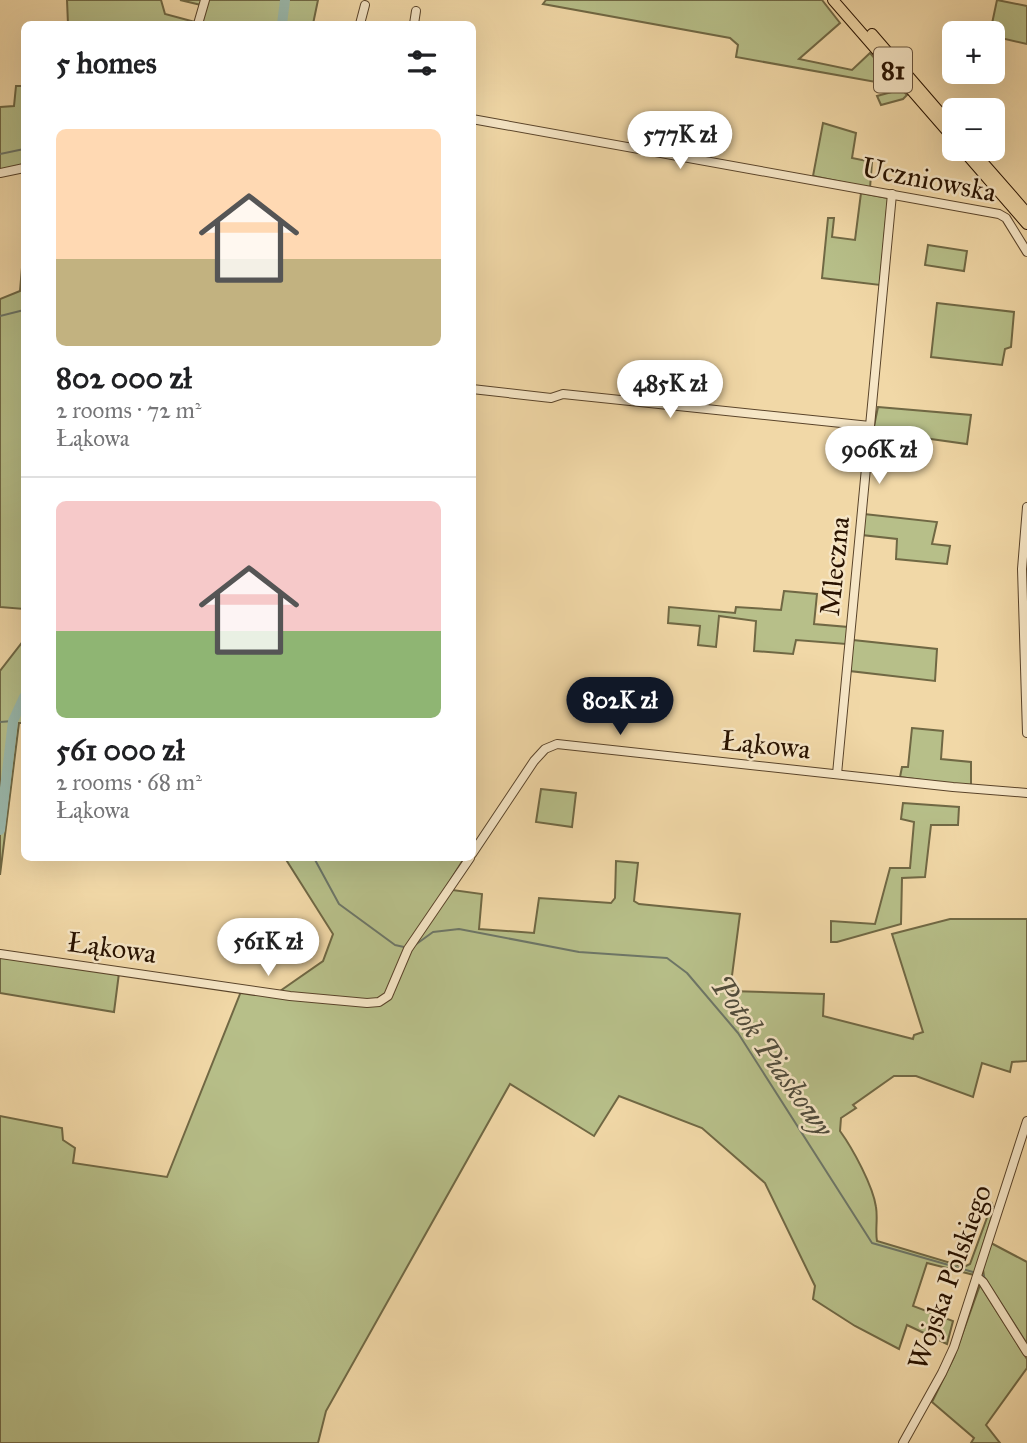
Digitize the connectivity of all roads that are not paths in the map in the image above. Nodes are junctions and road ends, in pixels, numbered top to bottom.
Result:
1 (205, 0) edge
2 (833, 0) edge
3 (842, 0) edge
4 (365, 5) dead end
5 (416, 11) dead end
6 (199, 21) edge
7 (361, 21) edge
8 (414, 21) edge
9 (942, 115) edge
10 (476, 120) edge
11 (942, 125) edge
12 (972, 161) edge
13 (982, 161) edge
14 (21, 169) edge
15 (0, 173) edge
16 (892, 194) junction
17 (1027, 213) edge
18 (1027, 224) edge
19 (1027, 252) edge
20 (476, 389) edge
21 (870, 426) junction
22 (1027, 507) edge
23 (1025, 541) edge
24 (1026, 684) edge
25 (1027, 733) edge
26 (836, 774) junction
27 (1027, 793) edge
28 (476, 848) edge
29 (468, 861) edge
30 (0, 954) edge
31 (1027, 1121) edge
32 (977, 1277) junction
33 (1027, 1352) edge
34 (903, 1443) edge

1 - 6 street
2 - 11 main road, 81
3 - 9 main road, 81
4 - 7 street
5 - 8 street
10 - 16 street, Uczniowska
12 - 18 main road
13 - 17 main road
14 - 15 street
16 - 19 street, Uczniowska
16 - 21 street, Mleczna
20 - 21 street
21 - 26 street, Mleczna
22 - 23 street
23 - 24 street
24 - 25 street
26 - 27 street, Łąkowa
26 - 28 street, Łąkowa
29 - 30 street, Łąkowa
31 - 32 street, Wojska Polskiego
32 - 33 street
32 - 34 street, Wojska Polskiego

